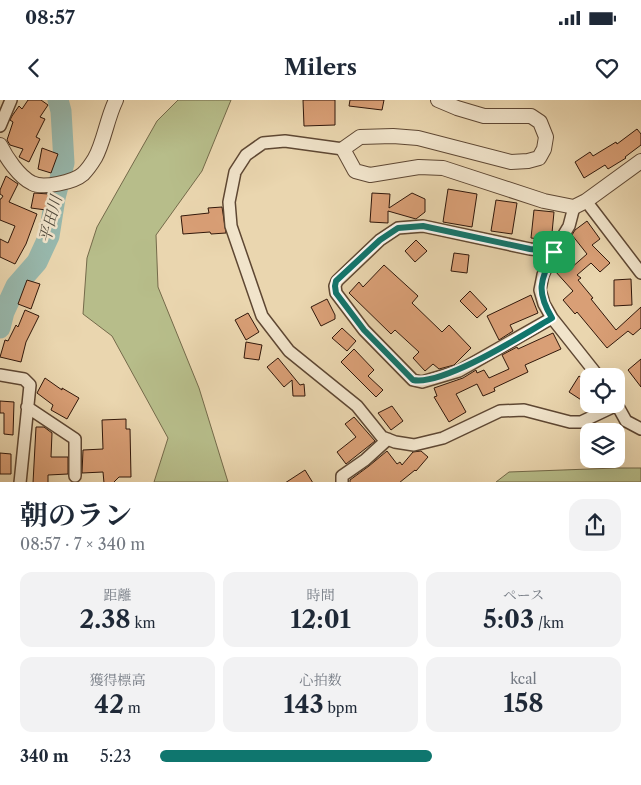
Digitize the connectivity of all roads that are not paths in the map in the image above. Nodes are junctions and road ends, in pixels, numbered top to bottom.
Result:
1 (11, 100) edge
2 (116, 100) edge
3 (438, 100) edge
4 (0, 126) edge
5 (0, 145) edge
6 (344, 150) junction
7 (641, 161) edge
8 (580, 204) junction
9 (554, 252) junction
10 (641, 273) edge
11 (552, 318) junction
12 (592, 368) edge
13 (0, 375) edge
14 (27, 407) junction
15 (599, 413) edge
16 (622, 413) edge
17 (641, 429) edge
18 (388, 440) junction
19 (75, 476) dead end
20 (20, 482) edge
21 (342, 482) edge

1 - 4 street
2 - 5 street
3 - 6 street
6 - 8 street
6 - 18 street
7 - 8 street
8 - 9 street
8 - 10 street
9 - 11 street
9 - 11 street
11 - 12 street
13 - 14 street
14 - 19 street
14 - 20 street
15 - 18 street
16 - 17 street
18 - 21 street

